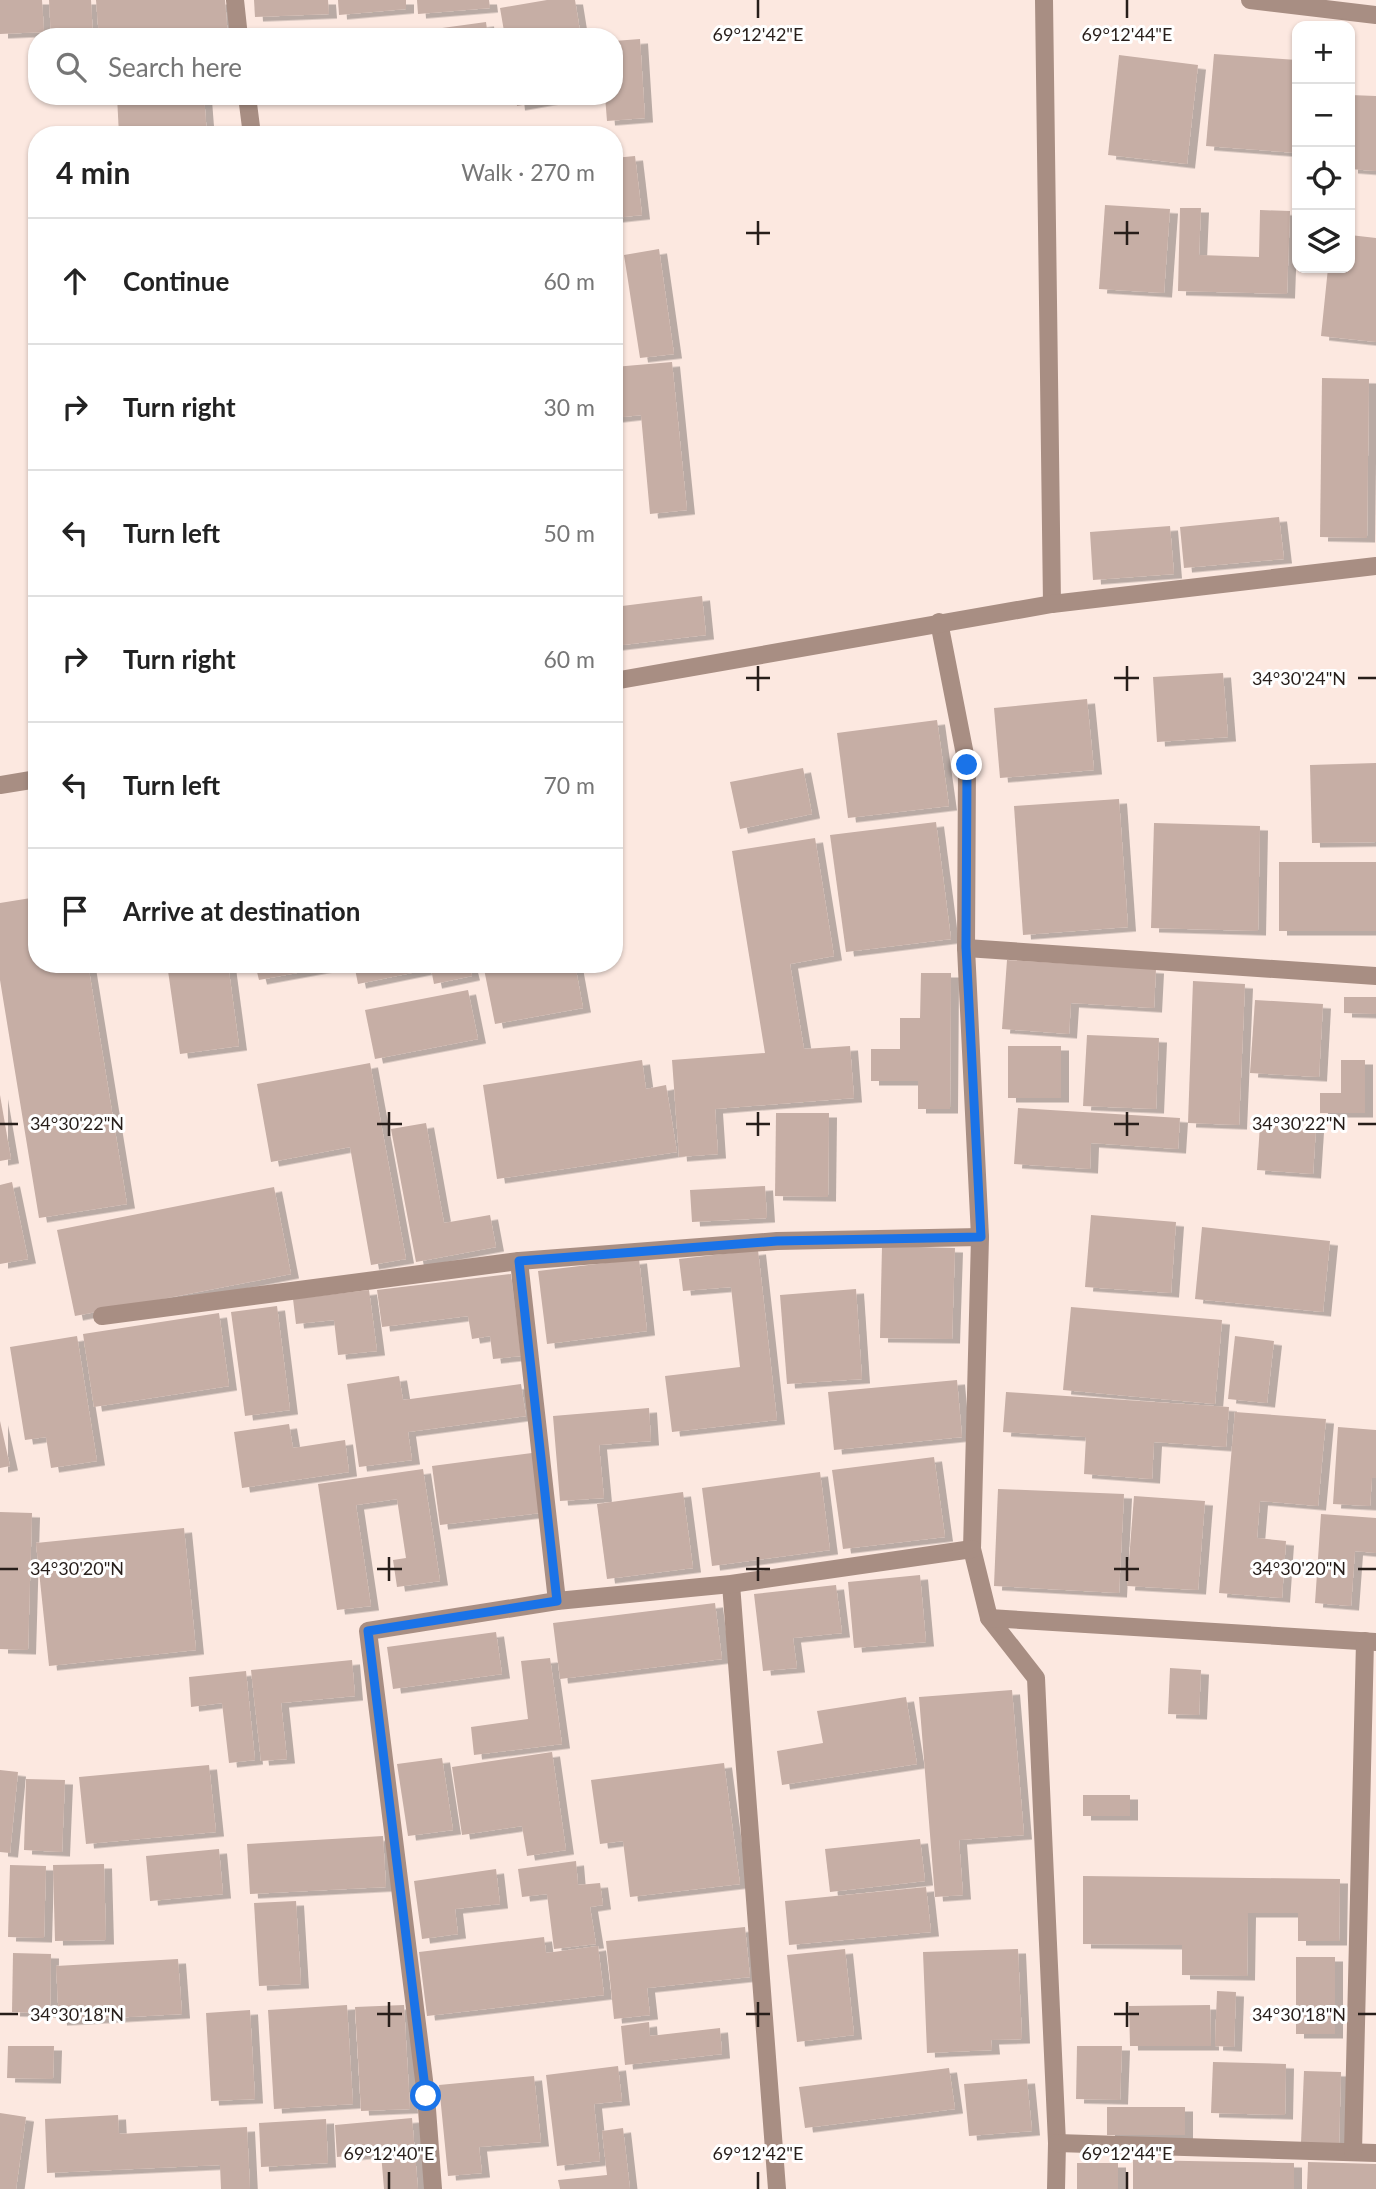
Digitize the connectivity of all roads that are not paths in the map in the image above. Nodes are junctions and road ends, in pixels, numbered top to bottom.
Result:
1 (235, 0) edge
2 (1044, 0) edge
3 (1250, 0) edge
4 (1376, 15) edge
5 (238, 28) edge
6 (248, 105) edge
7 (251, 126) edge
8 (1376, 566) edge
9 (1052, 604) junction
10 (939, 622) junction
11 (623, 679) edge
12 (28, 780) edge
13 (0, 785) edge
14 (966, 947) junction
15 (1376, 976) edge
16 (981, 1237) junction
17 (519, 1261) junction
18 (102, 1316) dead end
19 (972, 1549) junction
20 (731, 1584) junction
21 (557, 1601) junction
22 (989, 1618) junction
23 (1371, 1641) edge
24 (1057, 2143) junction
25 (1353, 2152) junction
26 (1376, 2153) edge
27 (433, 2189) edge
28 (777, 2189) edge
29 (1056, 2189) edge

1 - 5 street
2 - 9 street
3 - 4 street
6 - 7 street
8 - 9 street
9 - 10 street
10 - 11 street
10 - 14 street
12 - 13 street
14 - 15 street
14 - 16 street
16 - 17 street
16 - 19 street
17 - 18 street
17 - 21 street
19 - 20 street
19 - 22 street
20 - 21 street
20 - 28 street
21 - 27 street
22 - 23 street
22 - 24 street
23 - 25 street
24 - 25 street
24 - 29 street
25 - 26 street

